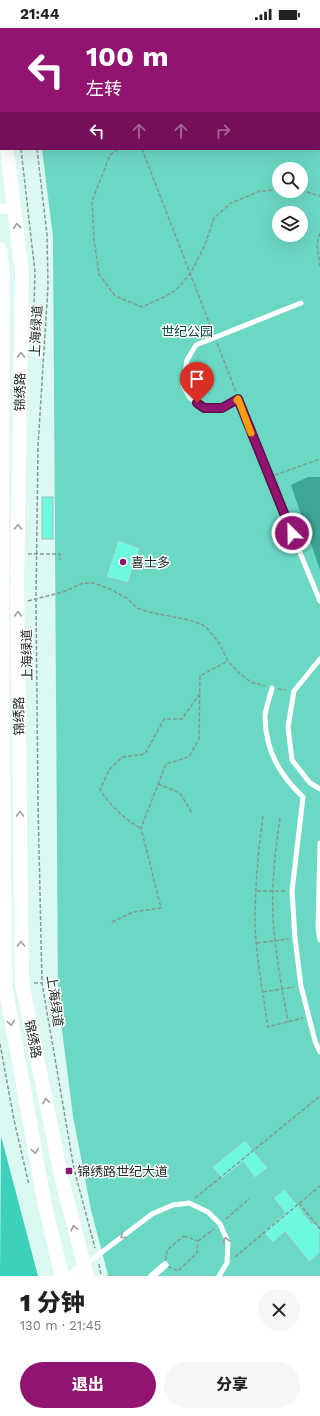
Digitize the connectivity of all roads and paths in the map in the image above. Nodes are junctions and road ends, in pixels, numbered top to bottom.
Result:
1 (7, 150) edge
2 (21, 150) edge
3 (37, 150) edge
4 (117, 150) edge
5 (142, 150) edge
6 (272, 190) edge
7 (308, 192) edge
8 (320, 196) edge
9 (15, 208) junction
10 (0, 209) edge
11 (320, 233) edge
12 (0, 249) edge
13 (320, 267) edge
14 (190, 274) junction
15 (301, 303) dead end
16 (34, 311) dead end
17 (215, 338) junction
18 (238, 399) junction
19 (320, 458) edge
20 (269, 478) junction
21 (27, 554) dead end
22 (37, 554) junction
23 (60, 560) dead end
24 (1, 566) edge
25 (18, 566) junction
26 (1, 584) edge
27 (17, 584) junction
28 (36, 600) junction
29 (320, 601) edge
30 (25, 602) dead end
31 (320, 659) edge
32 (228, 661) junction
33 (272, 688) junction
34 (294, 691) junction
35 (200, 693) junction
36 (158, 784) junction
37 (320, 789) edge
38 (192, 813) dead end
39 (263, 816) dead end
40 (280, 818) dead end
41 (141, 828) junction
42 (320, 843) edge
43 (256, 891) junction
44 (273, 891) junction
45 (292, 891) junction
46 (112, 922) dead end
47 (295, 938) junction
48 (320, 940) edge
49 (275, 941) junction
50 (257, 943) junction
51 (302, 986) junction
52 (282, 989) junction
53 (263, 992) junction
54 (309, 1017) junction
55 (288, 1022) junction
56 (0, 1044) edge
57 (320, 1052) edge
58 (320, 1096) edge
59 (320, 1186) edge
60 (30, 1190) dead end
61 (189, 1203) junction
62 (299, 1203) junction
63 (320, 1229) edge
64 (97, 1255) junction
65 (227, 1264) junction
66 (165, 1265) junction
67 (91, 1272) edge
68 (62, 1276) edge
69 (71, 1276) edge
70 (152, 1276) edge
71 (219, 1276) edge

1 - 9 main road, 锦绣路
2 - 16 path
3 - 22 path, 上海绿道
4 - 14 path
5 - 14 path
6 - 14 path
7 - 8 path
9 - 10 street
25 -> 9 main road, 锦绣路
11 - 13 path
12 - 24 main road, 锦绣路
14 - 17 path
15 - 17 lane
17 - 18 path
17 - 18 lane
18 - 20 lane
19 - 20 path
20 - 29 lane
21 - 22 path
22 - 23 path
22 - 28 path, 上海绿道
24 - 25 main road
24 - 26 main road, 锦绣路
25 - 27 main road, 锦绣路
26 - 27 main road
26 -> 68 main road, 锦绣路
67 -> 27 main road, 锦绣路
28 - 30 path
28 - 32 path
28 - 64 path, 上海绿道
31 - 34 lane
32 - 33 path
32 - 35 path
33 - 34 path
33 - 45 lane
34 - 37 lane
35 - 36 path
35 - 41 path
36 - 38 path
36 - 41 path
39 - 43 path
40 - 44 path
41 - 46 path
42 - 48 lane
43 - 44 path
43 - 50 path
44 - 45 path
44 - 49 path
45 - 47 lane
47 - 49 path
47 - 51 lane
49 - 50 path
49 - 52 path
50 - 53 path
51 - 52 path
51 - 54 lane
52 - 53 path
52 - 55 path
53 - 55 path
54 - 55 path
54 - 57 lane
56 - 60 path
58 - 61 path
59 - 62 path
61 -> 64 lane
65 -> 61 lane
62 - 63 path
62 - 65 path
64 - 67 lane
64 - 67 path, 上海绿道
65 - 71 lane
66 - 66 path
66 - 70 street
67 - 69 street

